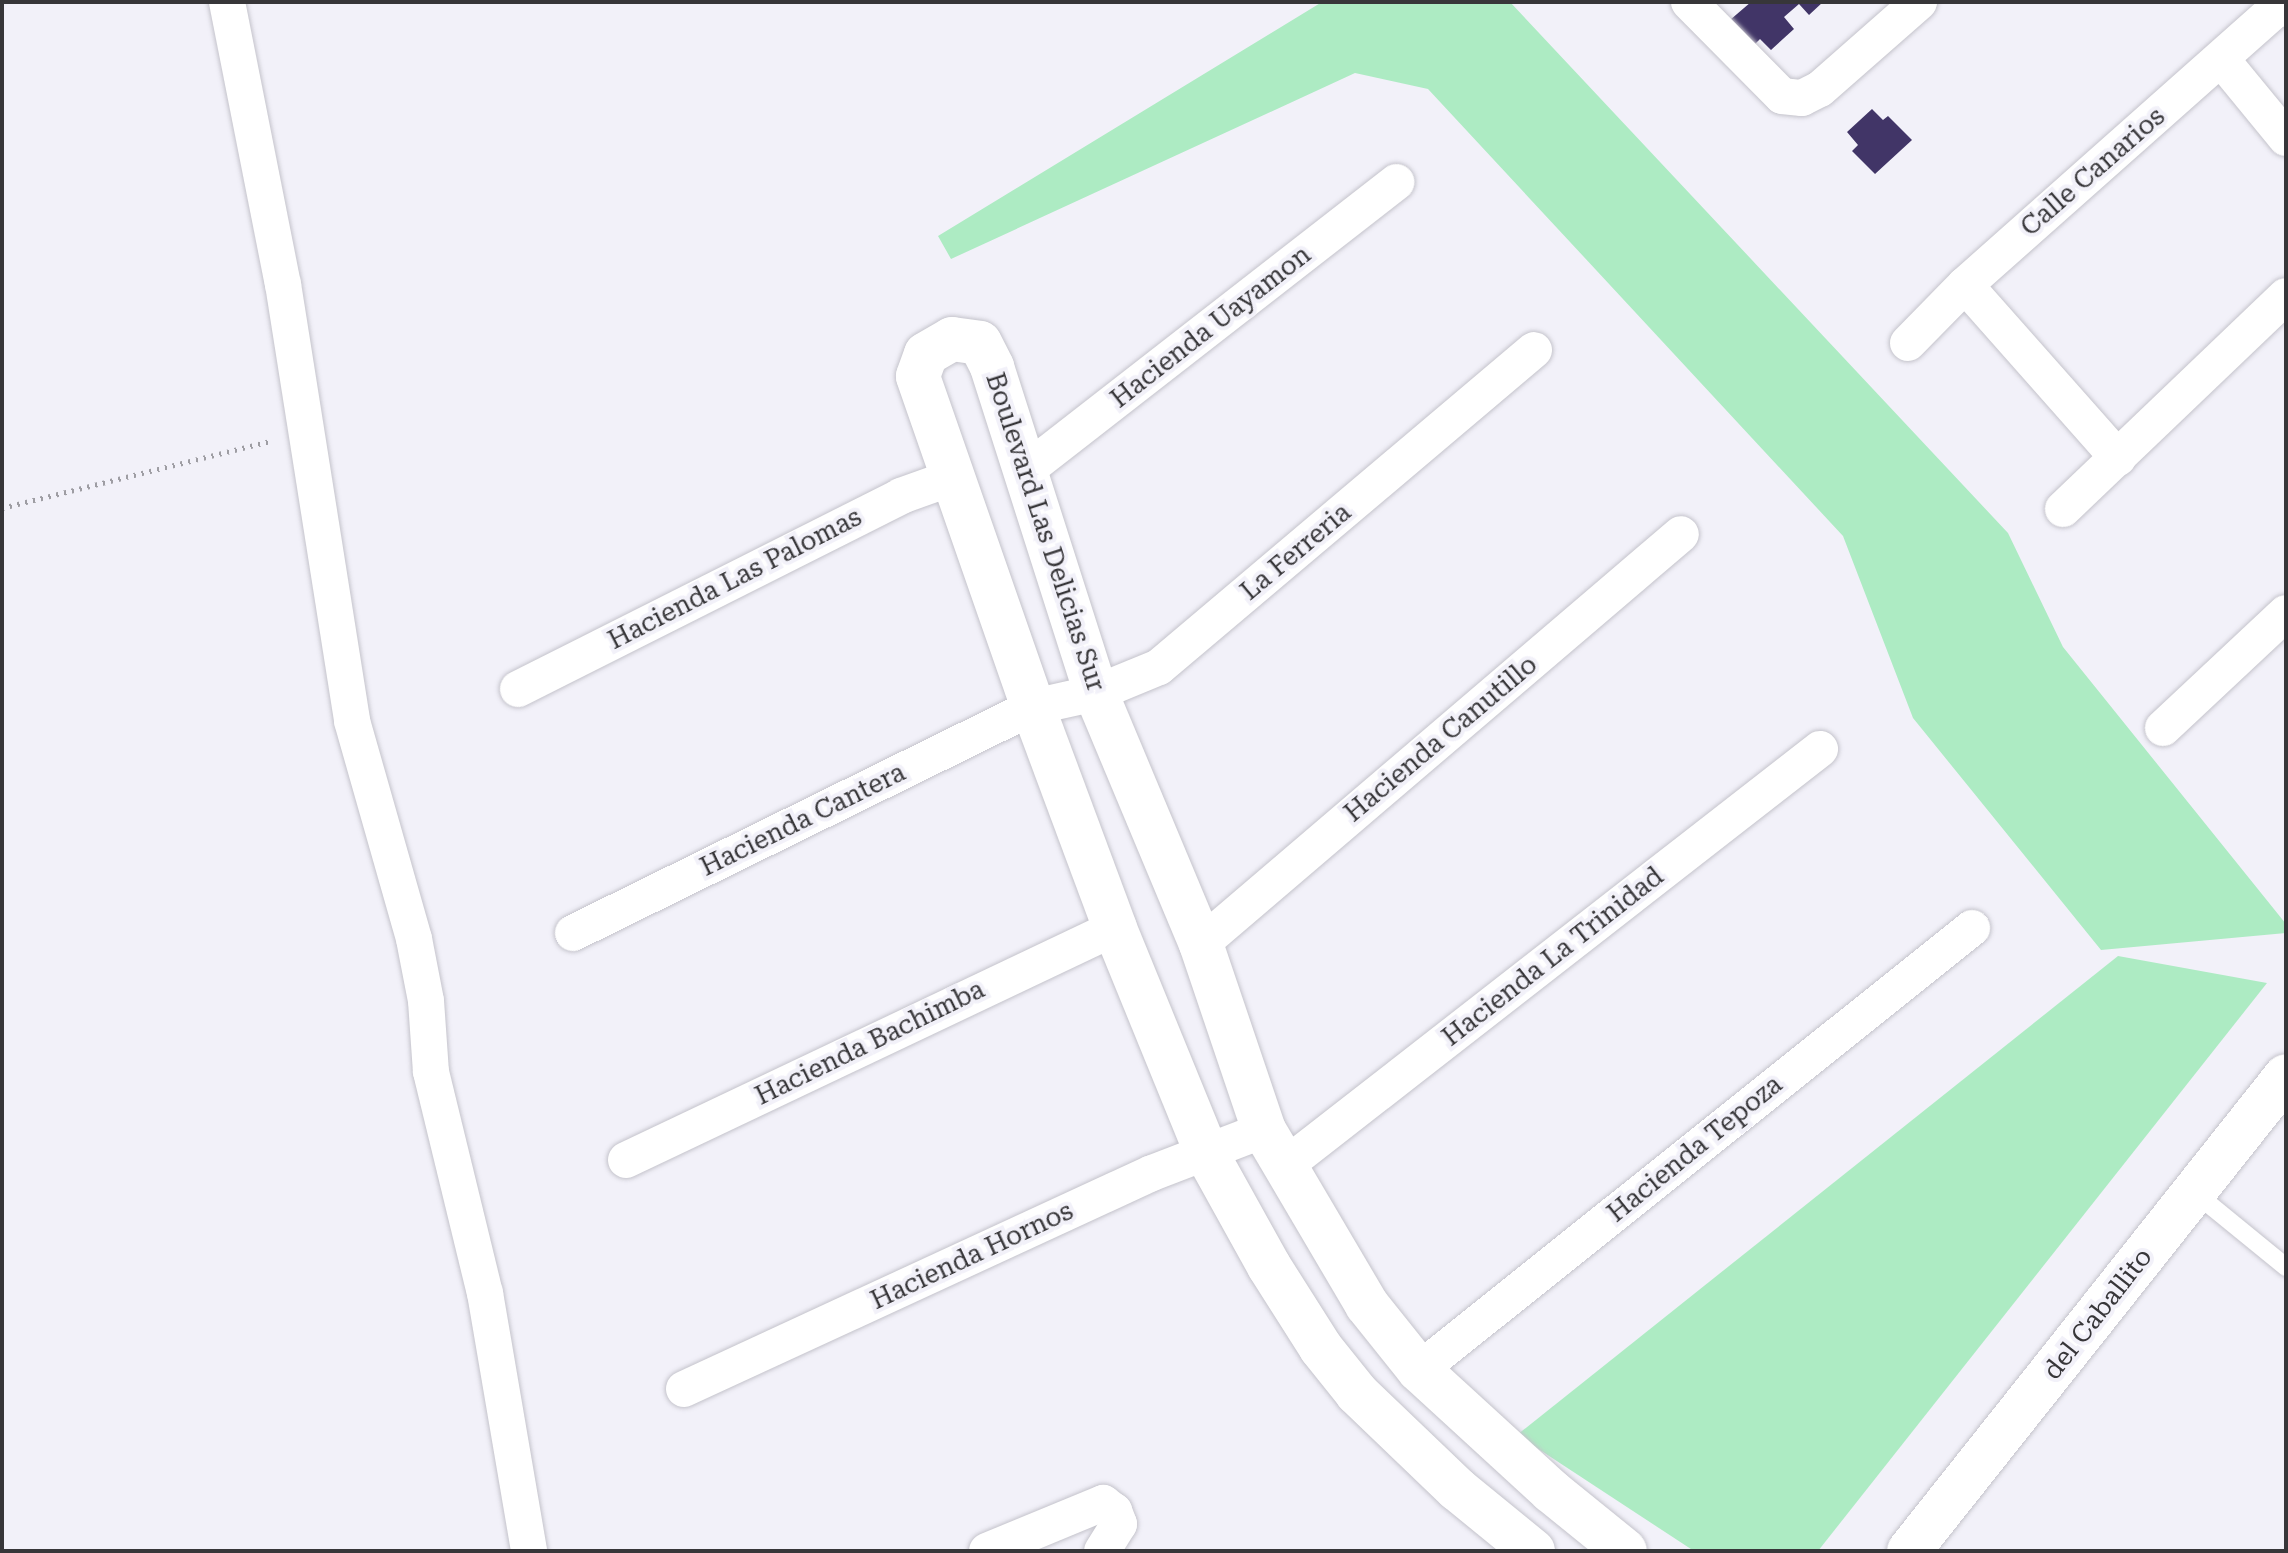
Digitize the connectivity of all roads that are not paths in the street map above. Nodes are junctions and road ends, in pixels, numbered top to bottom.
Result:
1 (227, 2) edge
2 (1689, 2) edge
3 (1919, 2) edge
4 (2284, 3) edge
5 (2222, 60) junction
6 (2286, 138) edge
7 (1397, 182) dead end
8 (1965, 285) junction
9 (2286, 296) edge
10 (1908, 343) dead end
11 (1534, 350) dead end
12 (2118, 458) junction
13 (1024, 472) junction
14 (954, 477) junction
15 (2063, 509) dead end
16 (1681, 534) dead end
17 (2286, 613) edge
18 (518, 689) dead end
19 (1096, 693) junction
20 (1033, 707) junction
21 (2163, 728) dead end
22 (1820, 749) dead end
23 (1115, 928) junction
24 (1972, 928) dead end
25 (573, 933) dead end
26 (1201, 944) junction
27 (2286, 1076) edge
28 (1275, 1147) junction
29 (1207, 1154) junction
30 (626, 1160) dead end
31 (2194, 1192) junction
32 (2286, 1267) edge
33 (1419, 1370) junction
34 (684, 1389) dead end
35 (1111, 1538) edge
36 (529, 1551) edge
37 (987, 1551) edge
38 (1533, 1551) edge
39 (1625, 1551) edge
40 (1909, 1551) edge

1 - 36 street
2 - 3 street
4 - 5 street, Calle Canarios
5 - 6 street
5 - 8 street, Calle Canarios
7 - 13 street, Hacienda Uayamon
8 - 10 street, Calle Canarios
8 - 12 street
9 - 12 street
11 - 19 street, La Ferreria
12 - 15 street
13 - 14 street, Boulevard Las Delicias Sur
13 - 19 street, Boulevard Las Delicias Sur
14 - 18 street, Hacienda Las Palomas
14 - 20 street, Boulevard Las Delicias Sur
16 - 26 street, Hacienda Canutillo
17 - 21 street
19 - 20 street, La Ferreria
19 - 26 street, Boulevard Las Delicias Sur
20 - 23 street, Boulevard Las Delicias Sur
20 - 25 street, Hacienda Cantera
22 - 28 street, Hacienda La Trinidad
23 - 29 street, Boulevard Las Delicias Sur
23 - 30 street, Hacienda Bachimba
24 - 33 street, Hacienda Tepoza
26 - 28 street, Boulevard Las Delicias Sur
27 - 31 street, del Caballito
28 - 29 street, Hacienda Hornos
28 - 33 street, Boulevard Las Delicias Sur
29 - 34 street, Hacienda Hornos
29 - 38 street, Boulevard Las Delicias Sur
31 - 32 lane
31 - 40 street, del Caballito
33 - 39 street, Boulevard Las Delicias Sur
35 - 37 street

